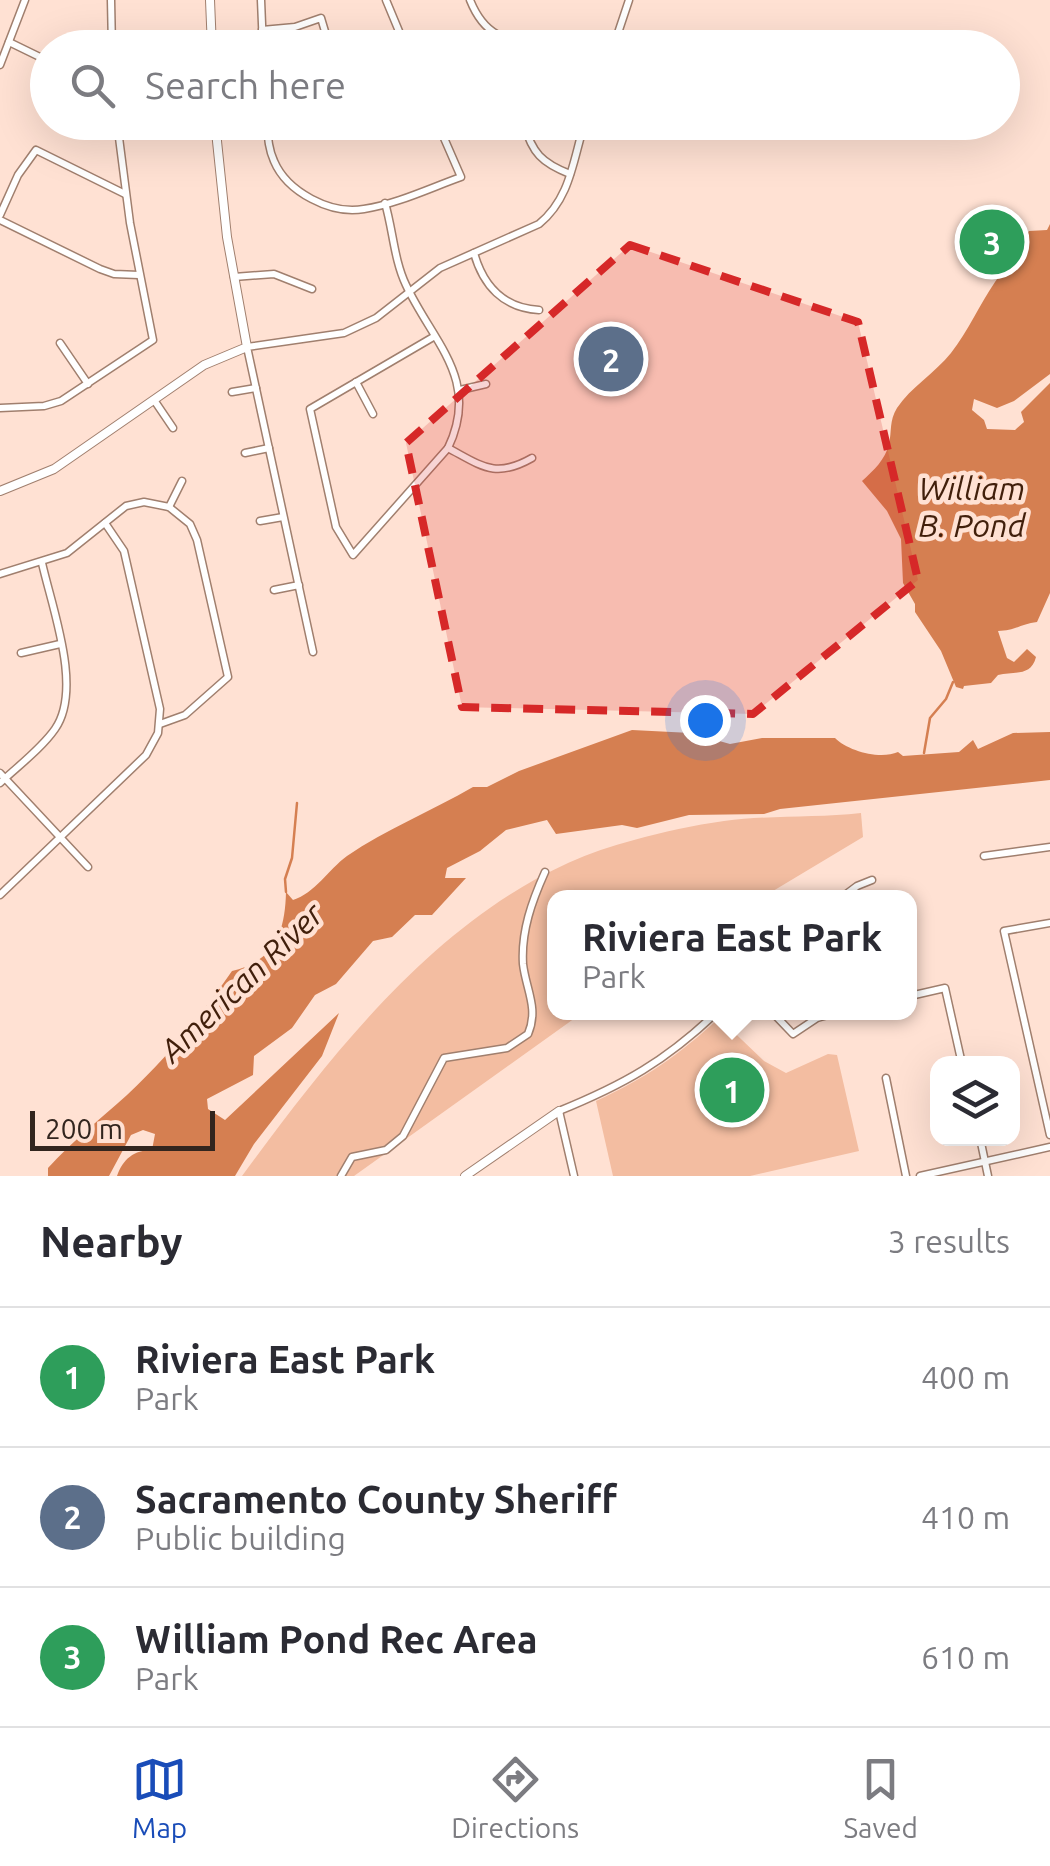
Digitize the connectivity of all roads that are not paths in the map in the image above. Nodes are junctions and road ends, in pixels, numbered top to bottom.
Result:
1 (25, 0) edge
2 (111, 0) edge
3 (210, 0) edge
4 (261, 0) edge
5 (386, 0) edge
6 (470, 0) edge
7 (628, 0) edge
8 (112, 30) edge
9 (211, 30) edge
10 (262, 30) joint
11 (325, 30) edge
12 (398, 30) edge
13 (491, 30) edge
14 (619, 30) edge
15 (9, 42) junction
16 (30, 52) edge
17 (0, 66) edge
18 (119, 140) edge
19 (217, 140) edge
20 (270, 140) edge
21 (445, 140) edge
22 (530, 140) edge
23 (580, 140) edge
24 (570, 174) junction
25 (126, 194) junction
26 (385, 203) junction
27 (0, 218) edge
28 (474, 252) junction
29 (140, 275) junction
30 (233, 277) junction
31 (312, 289) dead end
32 (408, 290) junction
33 (539, 310) dead end
34 (435, 336) junction
35 (60, 343) dead end
36 (247, 347) junction
37 (356, 382) junction
38 (88, 384) junction
39 (486, 384) dead end
40 (256, 388) junction
41 (460, 390) junction
42 (232, 392) dead end
43 (154, 400) junction
44 (0, 408) edge
45 (374, 414) dead end
46 (173, 428) dead end
47 (269, 448) junction
48 (448, 448) junction
49 (246, 453) dead end
50 (532, 458) dead end
51 (182, 481) dead end
52 (0, 491) edge
53 (169, 506) junction
54 (283, 516) junction
55 (260, 522) dead end
56 (105, 523) junction
57 (42, 563) junction
58 (0, 574) edge
59 (298, 585) junction
60 (274, 590) dead end
61 (60, 644) junction
62 (313, 652) dead end
63 (22, 653) dead end
64 (160, 724) junction
65 (2, 778) edge
66 (60, 838) junction
67 (1050, 847) edge
68 (984, 856) dead end
69 (88, 867) dead end
70 (545, 872) dead end
71 (872, 880) dead end
72 (851, 890) edge
73 (0, 895) edge
74 (1050, 923) edge
75 (917, 994) edge
76 (708, 1020) edge
77 (780, 1020) edge
78 (814, 1020) edge
79 (960, 1056) edge
80 (886, 1078) dead end
81 (1046, 1095) edge
82 (558, 1111) junction
83 (1050, 1135) edge
84 (982, 1146) edge
85 (1050, 1147) edge
86 (985, 1162) junction
87 (341, 1176) edge
88 (465, 1176) edge
89 (574, 1176) edge
90 (906, 1176) edge
91 (920, 1176) edge
92 (988, 1176) edge

1 - 15 street
2 - 8 street
3 - 9 street
4 - 10 street
5 - 12 street
6 - 13 street
7 - 14 street
10 - 11 street
15 - 16 street
15 - 17 street
18 - 25 street
19 - 30 street
20 - 26 street
21 - 26 street
22 - 24 street
23 - 24 street
24 - 28 street
25 - 27 street
25 - 29 street
26 - 32 street
27 - 29 street
28 - 32 street
28 - 33 street
29 - 38 street
30 - 31 street
30 - 36 street
32 - 34 street
32 - 36 street
34 - 37 street
34 - 41 street
35 - 38 street
36 - 40 street
36 - 43 street
37 - 45 street
37 - 48 street
38 - 44 street
39 - 41 street
40 - 42 street
40 - 47 street
41 - 48 street
43 - 46 street
43 - 52 street
47 - 49 street
47 - 54 street
48 - 50 street
51 - 53 street
53 - 56 street
53 - 64 street
54 - 55 street
54 - 59 street
56 - 57 street
56 - 64 street
57 - 58 street
57 - 61 street
59 - 60 street
59 - 62 street
61 - 63 street
61 - 65 street
64 - 66 street
65 - 66 street
66 - 69 street
66 - 73 street
67 - 68 street
70 - 87 street
71 - 72 street
74 - 81 street
75 - 79 street
76 - 82 street
77 - 78 street
80 - 90 street
81 - 83 street
82 - 88 street
82 - 89 street
84 - 86 street
85 - 86 street
86 - 91 street
86 - 92 street

